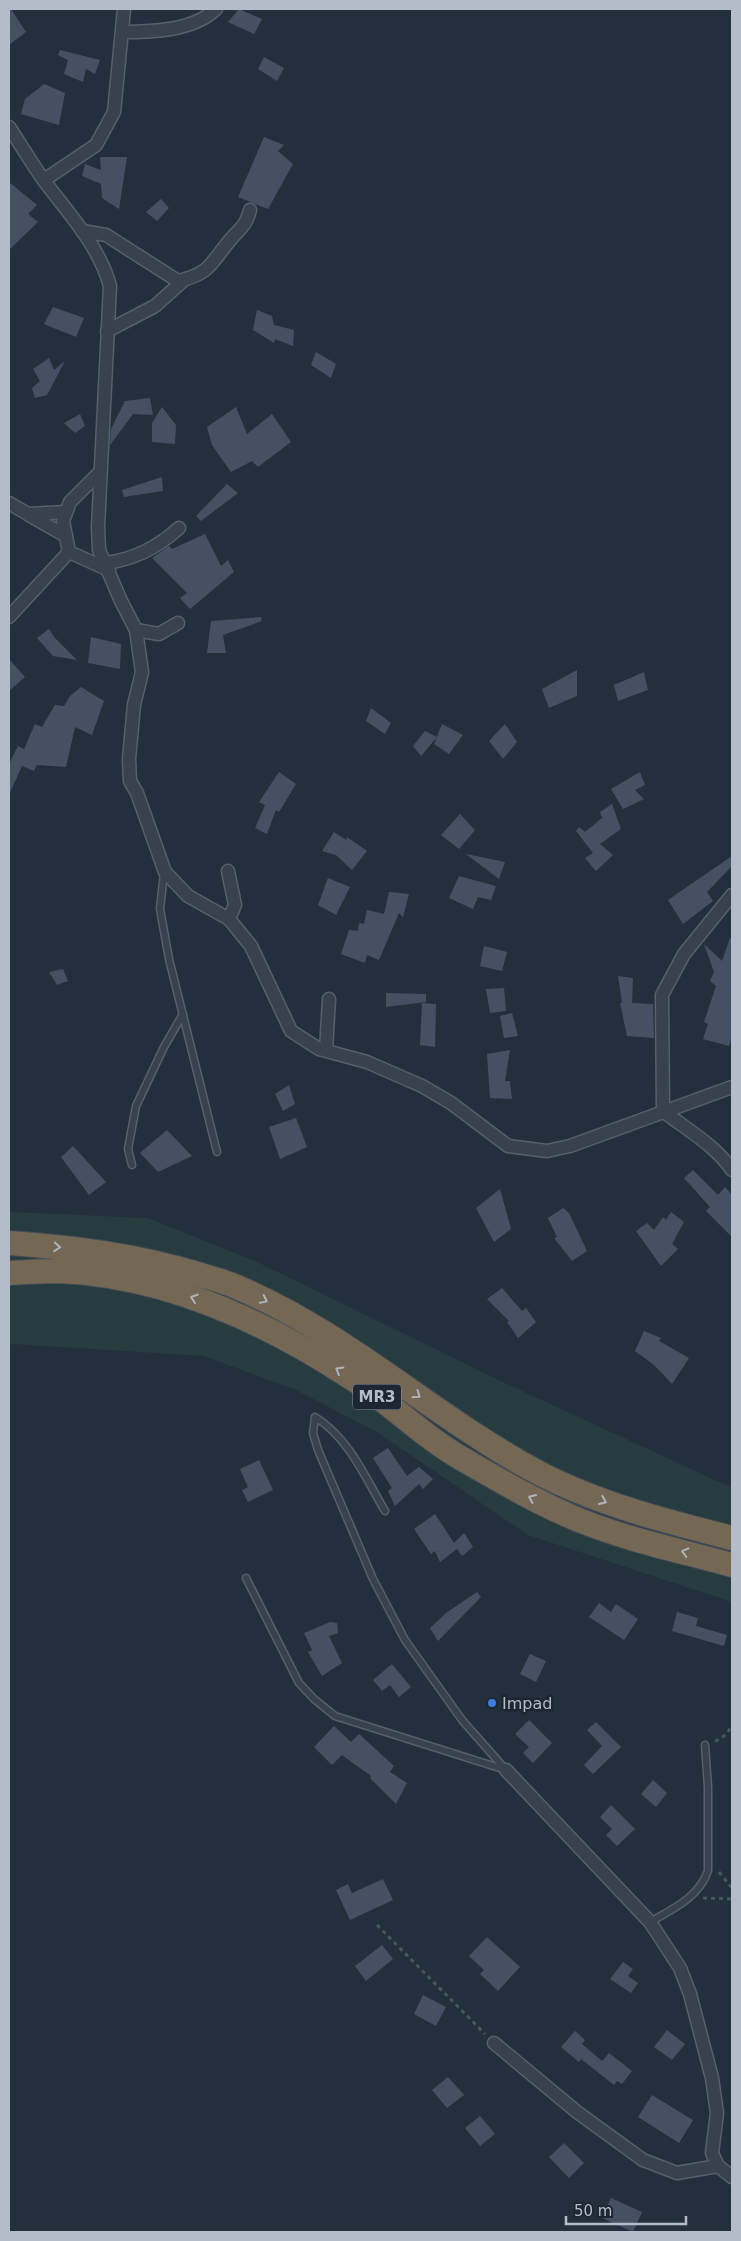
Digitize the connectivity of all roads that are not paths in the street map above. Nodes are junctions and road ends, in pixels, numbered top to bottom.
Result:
1 (124, 9) edge
2 (216, 9) edge
3 (122, 32) junction
4 (9, 127) edge
5 (44, 180) junction
6 (250, 210) dead end
7 (82, 231) junction
8 (185, 279) junction
9 (107, 332) junction
10 (100, 472) junction
11 (9, 503) edge
12 (66, 512) junction
13 (28, 514) junction
14 (178, 528) dead end
15 (66, 536) junction
16 (69, 552) junction
17 (107, 567) junction
18 (9, 617) edge
19 (178, 623) dead end
20 (136, 630) junction
21 (228, 871) dead end
22 (164, 872) junction
23 (732, 895) edge
24 (229, 920) junction
25 (329, 999) dead end
26 (183, 1014) junction
27 (326, 1050) junction
28 (732, 1087) edge
29 (662, 1111) junction
30 (218, 1152) dead end
31 (132, 1165) dead end
32 (732, 1170) edge
33 (9, 1243) edge
34 (9, 1273) edge
35 (385, 1511) dead end
36 (732, 1538) edge
37 (732, 1565) edge
38 (246, 1578) dead end
39 (704, 1744) road end
40 (506, 1770) junction
41 (650, 1922) junction
42 (494, 2043) road end
43 (718, 2166) junction
44 (732, 2177) edge

1 - 3 street
2 - 3 street
3 - 5 street
4 - 5 street
5 - 7 street
6 - 8 street
7 - 8 street
7 - 9 street
8 - 9 street
9 - 10 street
10 - 12 street
10 - 17 street
11 - 13 street
12 - 13 street
12 - 15 street
13 - 15 street
14 - 17 street
15 - 16 street
16 - 17 street
16 - 18 street
17 - 20 street
19 - 20 street
20 - 22 street
21 - 24 street
22 - 24 street
22 - 26 lane
23 - 29 street
24 - 27 street
25 - 27 street
26 - 30 lane
26 - 31 lane
27 - 29 street
28 - 29 street
29 - 32 street
33 -> 36 highway, MR3
37 -> 34 highway, MR3
35 - 40 lane
38 - 40 lane
39 - 41 lane
40 - 41 street
41 - 43 street
42 - 43 street
43 - 44 street

